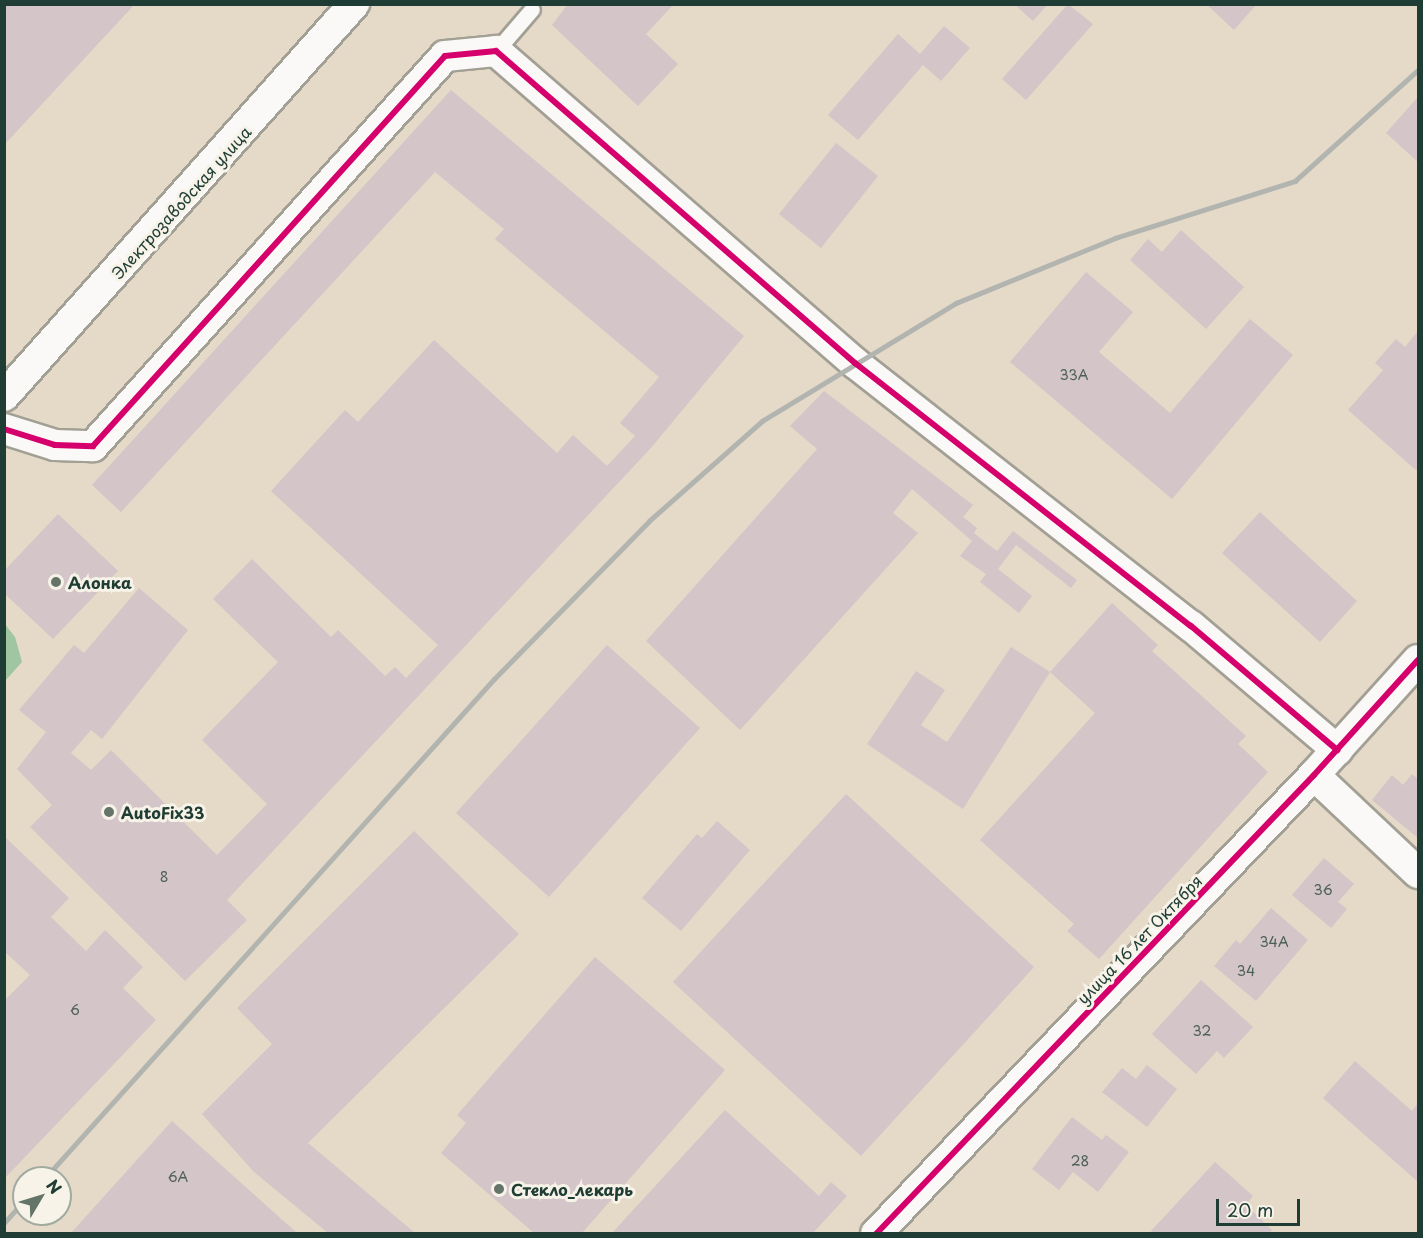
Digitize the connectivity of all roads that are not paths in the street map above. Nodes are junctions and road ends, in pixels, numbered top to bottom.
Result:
1 (354, 4) edge
2 (532, 9) dead end
3 (496, 51) junction
4 (4, 396) edge
5 (4, 429) edge
6 (1419, 660) edge
7 (1337, 750) junction
8 (1314, 775) junction
9 (1419, 873) edge
10 (876, 1233) edge

1 - 4 street, Электрозаводская улица
2 - 3 lane
3 - 5 street
3 - 7 street
6 - 7 street, улица 16 лет Октября
7 - 8 street, улица 16 лет Октября
8 - 9 street
8 - 10 street, улица 16 лет Октября

